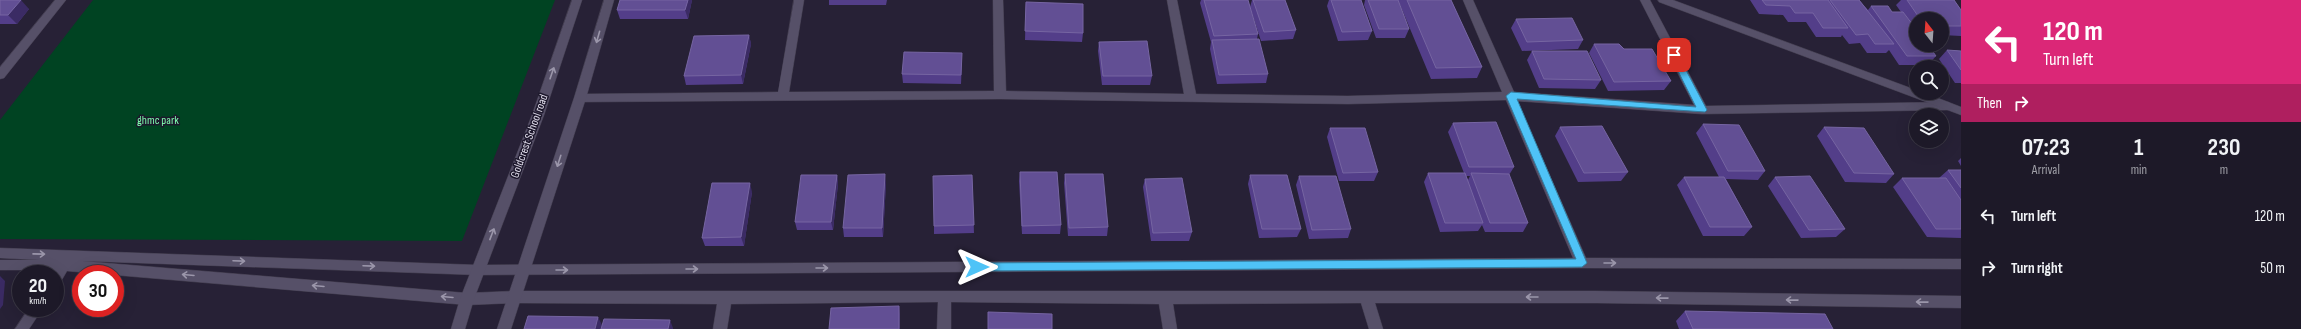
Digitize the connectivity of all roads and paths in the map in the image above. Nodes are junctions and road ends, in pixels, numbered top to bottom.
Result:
1 (61, 0) edge
2 (577, 0) edge
3 (609, 0) edge
4 (799, 0) edge
5 (998, 0) edge
6 (1172, 0) edge
7 (1468, 0) edge
8 (1645, 0) edge
9 (1663, 0) edge
10 (0, 75) edge
11 (783, 95) junction
12 (1000, 95) junction
13 (1511, 96) junction
14 (580, 98) junction
15 (1191, 98) junction
16 (1948, 106) junction
17 (1702, 110) junction
18 (1961, 111) edge
19 (0, 253) edge
20 (1582, 263) junction
21 (1961, 264) edge
22 (0, 265) edge
23 (12, 265) edge
24 (64, 265) edge
25 (478, 270) junction
26 (523, 270) junction
27 (514, 296) junction
28 (945, 296) junction
29 (1366, 297) junction
30 (725, 298) junction
31 (1165, 298) junction
32 (467, 299) junction
33 (1961, 302) edge
34 (30, 317) edge
35 (22, 329) edge
36 (458, 329) edge
37 (504, 329) edge
38 (720, 329) edge
39 (944, 329) edge
40 (1170, 329) edge
41 (1376, 329) edge

1 - 10 street
25 -> 2 street, Goldcrest School road
3 -> 14 street
4 - 11 street
5 - 12 street
6 - 15 street
7 - 13 street
8 - 17 street
9 - 16 street
11 - 12 street
11 - 14 street
12 - 15 street
13 - 15 street
13 - 17 street
13 - 20 street
14 -> 26 street
16 - 17 street
16 - 18 street
19 -> 25 street
20 -> 21 street
26 -> 20 street
22 - 23 street
32 -> 24 street
25 - 26 street
25 - 32 street, Goldcrest School road
26 - 27 street
27 - 30 street
27 - 32 street
27 - 37 street
28 - 30 street
28 - 31 street
28 - 39 street
29 - 31 street
33 -> 29 street
29 - 41 street
30 - 38 street
31 - 40 street
32 - 36 street, Goldcrest School road
34 - 35 street

